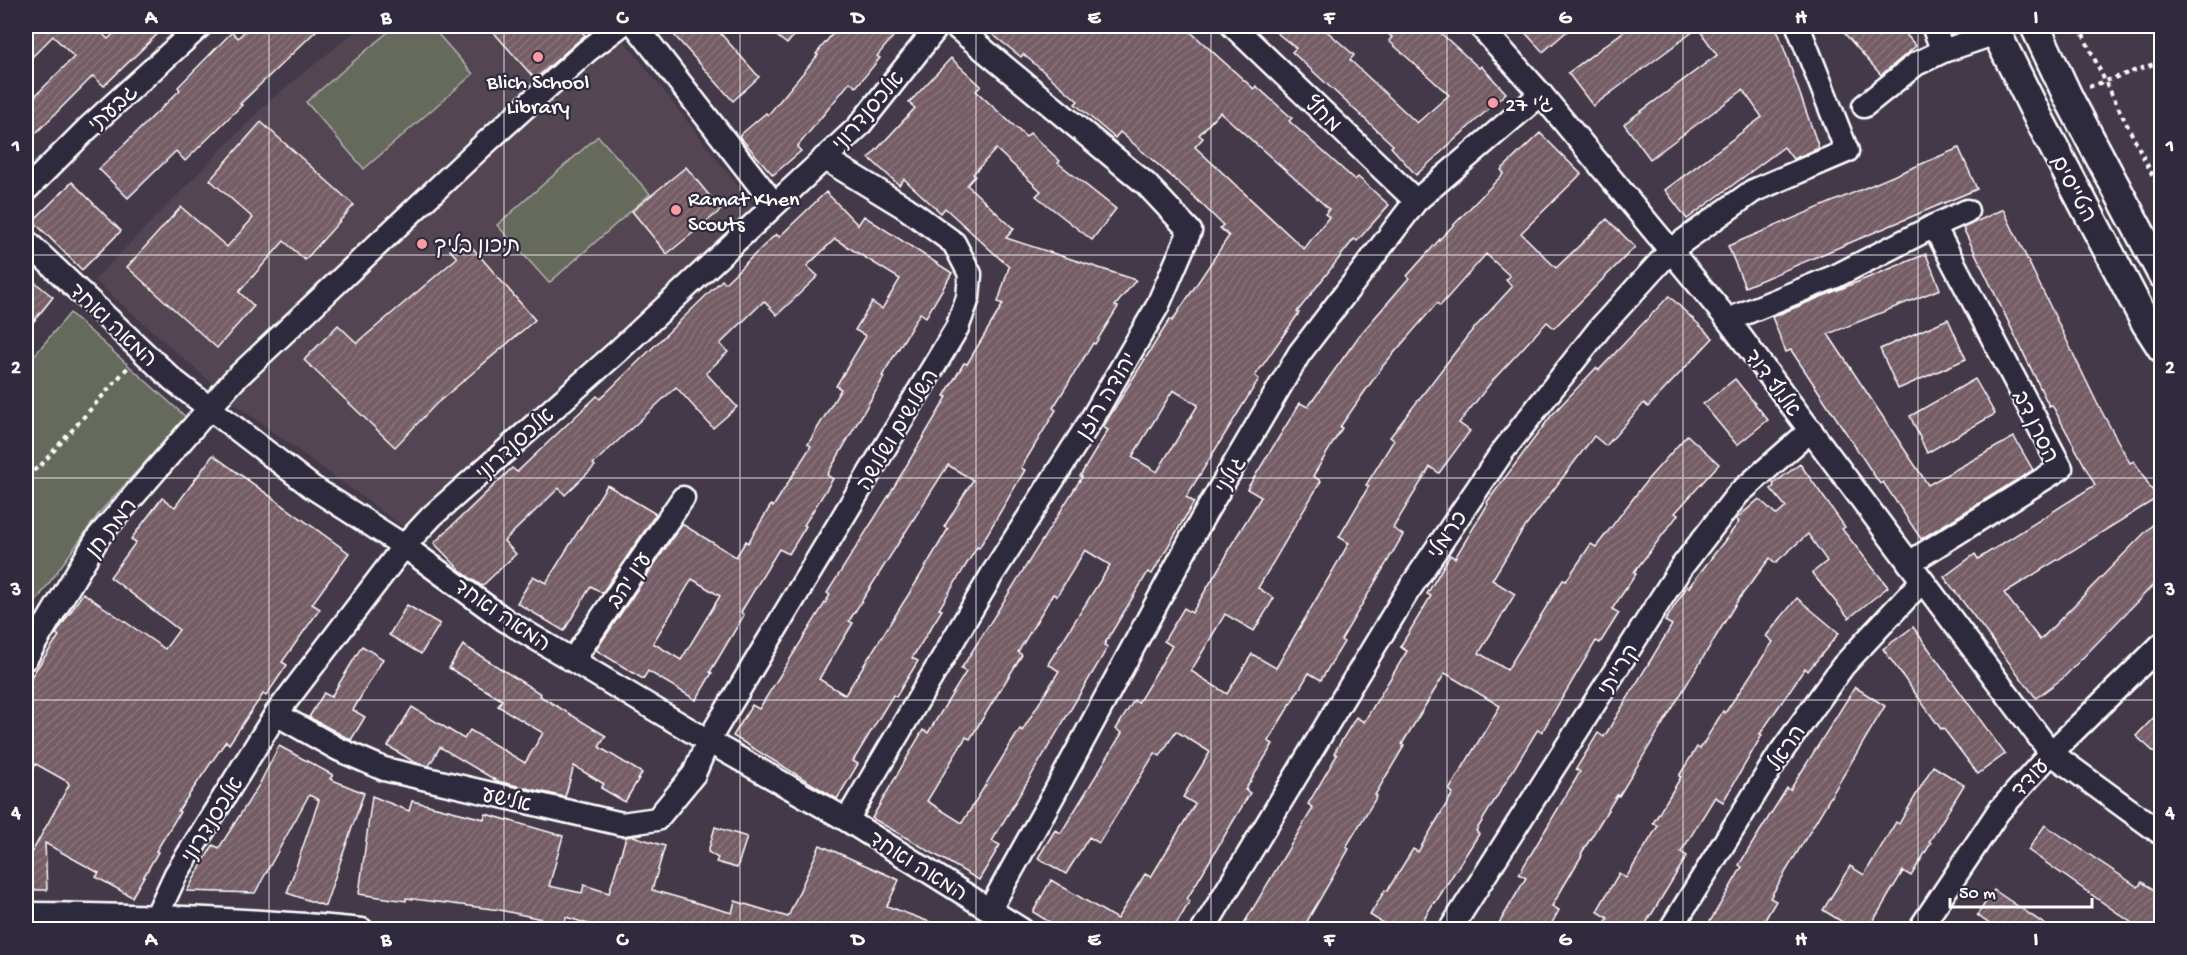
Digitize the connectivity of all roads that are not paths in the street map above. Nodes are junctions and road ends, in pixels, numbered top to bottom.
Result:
1 (200, 26) edge
2 (620, 26) edge
3 (636, 26) edge
4 (938, 26) edge
5 (954, 26) edge
6 (1233, 26) edge
7 (1480, 26) edge
8 (1798, 26) edge
9 (1933, 26) edge
10 (2035, 26) edge
11 (1995, 29) edge
12 (1943, 51) junction
13 (1541, 93) junction
14 (1864, 106) dead end
15 (824, 158) junction
16 (26, 190) edge
17 (1416, 201) junction
18 (774, 204) junction
19 (1967, 210) dead end
20 (1934, 226) junction
21 (26, 241) edge
22 (1671, 250) junction
23 (2162, 274) edge
24 (1728, 320) junction
25 (2162, 348) edge
26 (211, 408) junction
27 (1810, 430) junction
28 (682, 498) dead end
29 (404, 546) junction
30 (1916, 572) junction
31 (2162, 644) edge
32 (26, 658) edge
33 (573, 660) junction
34 (276, 714) junction
35 (708, 741) junction
36 (2051, 753) junction
37 (847, 820) junction
38 (2162, 834) edge
39 (990, 909) junction
40 (26, 914) edge
41 (157, 915) junction
42 (362, 930) edge
43 (1022, 930) edge
44 (1203, 930) edge
45 (1450, 930) edge
46 (1670, 930) edge
47 (1919, 930) edge

1 - 16 street, גבעתי
2 - 26 street, רמת חן
3 - 18 street
4 - 15 street, אלכסנדרוני
5 - 37 street, יהודה רוזן
6 - 17 street, מחץ
7 - 13 street, אלוף דוד
8 - 22 street, כרמלי
9 - 12 street
10 - 23 main road, הטייסים
11 - 12 street
11 - 25 main road, הטייסים
12 - 14 street
13 - 17 street, גולני
13 - 22 street, אלוף דוד
15 - 18 street, אלכסנדרוני
15 - 35 street, השלושים ושלושה
17 - 39 street, גולני
18 - 29 street, אלכסנדרוני
19 - 20 street
20 - 24 street
20 - 30 street, הסרן דב
21 - 26 street, המאה ואחד
22 - 24 street, אלוף דוד
22 - 44 street, כרמלי
24 - 27 street, אלוף דוד
26 - 29 street, המאה ואחד
26 - 32 street, רמת חן
27 - 30 street, אלוף דוד
27 - 45 street, קרייתי
28 - 33 street, עין יהב
29 - 33 street, המאה ואחד
29 - 34 street, אלכסנדרוני
30 - 36 street, אלוף דוד
30 - 46 street, הראל
31 - 36 street, עודד
33 - 35 street, המאה ואחד
34 - 35 street, אלישע
34 - 41 street, אלכסנדרוני
35 - 37 street, המאה ואחד
36 - 38 street, אלוף דוד
36 - 47 street, עודד
37 - 39 street, המאה ואחד
39 - 43 street, המאה ואחד
40 - 41 street
41 - 42 street

